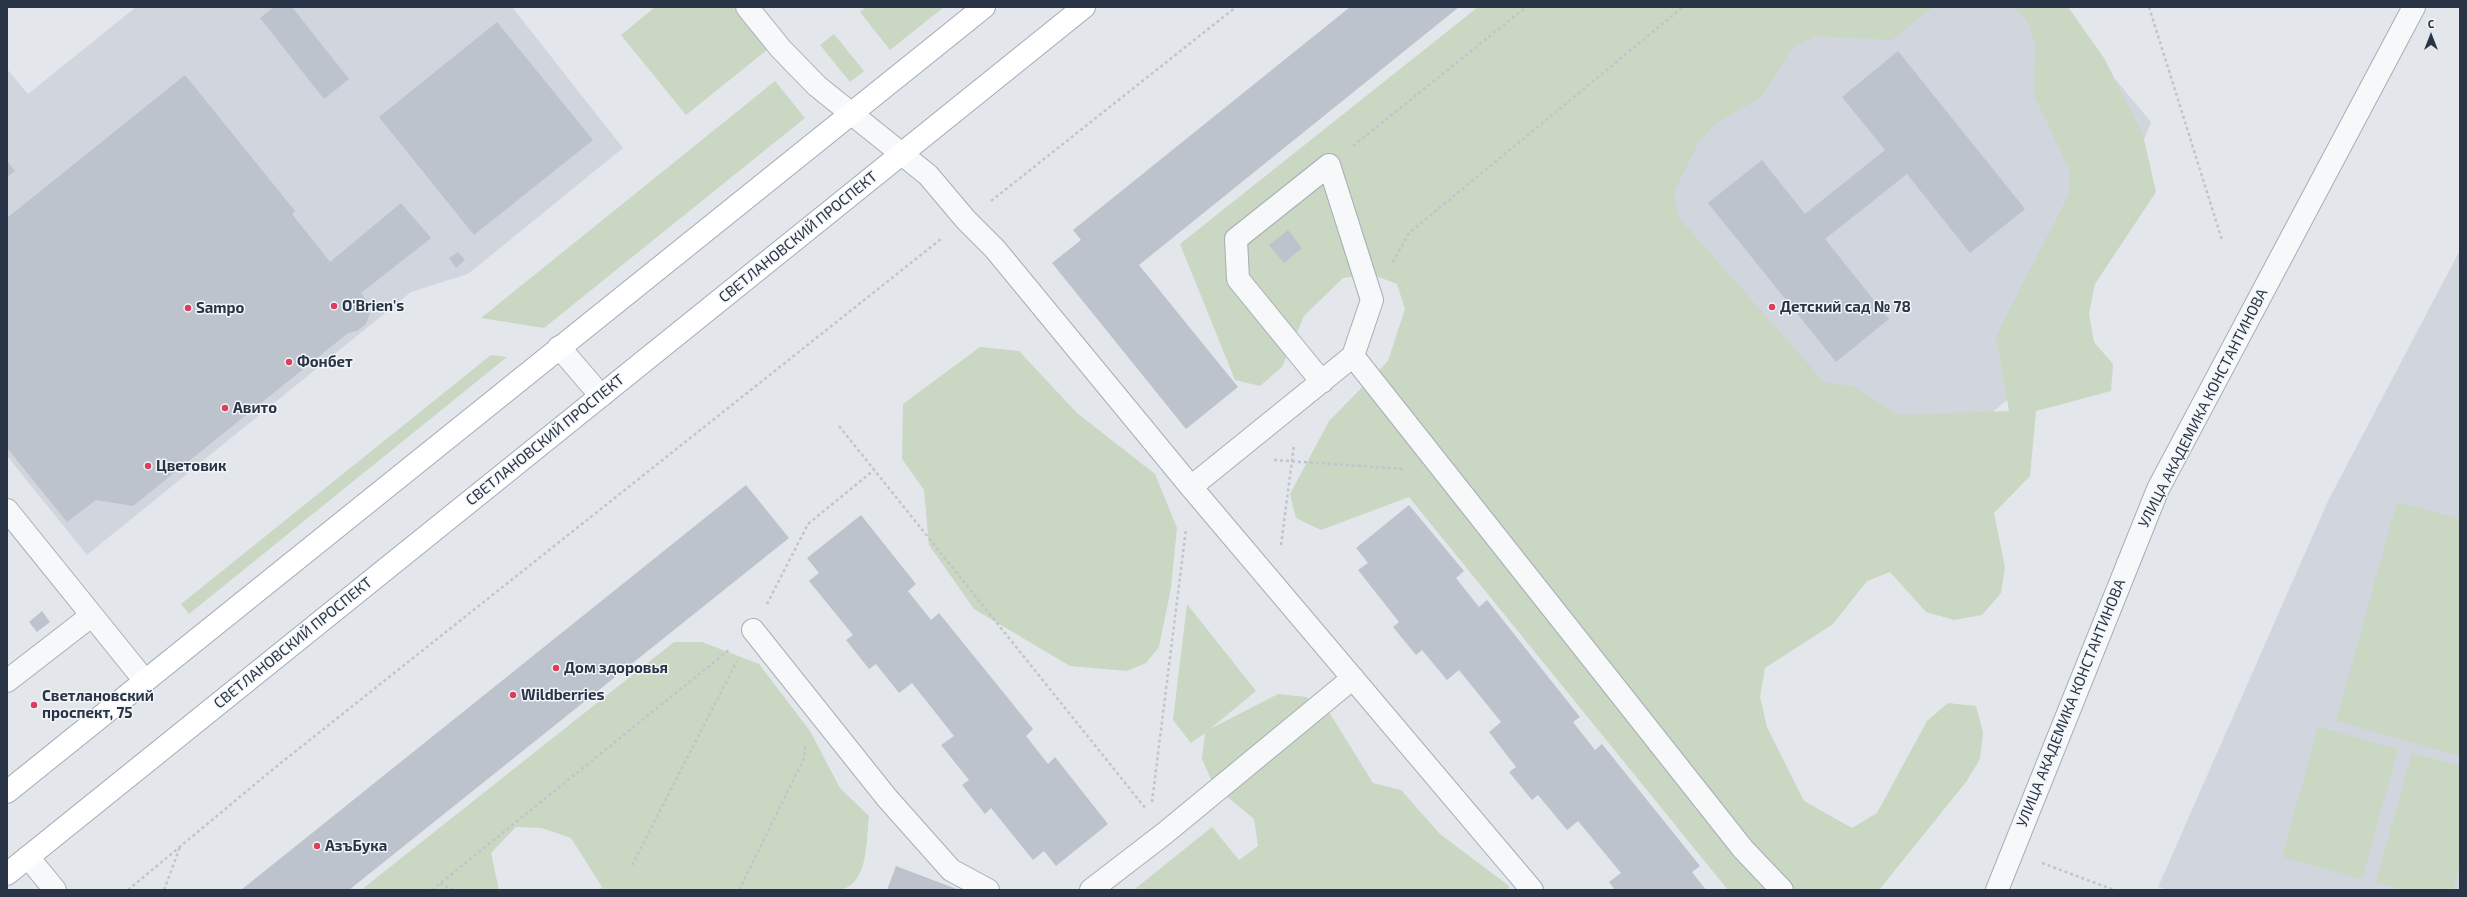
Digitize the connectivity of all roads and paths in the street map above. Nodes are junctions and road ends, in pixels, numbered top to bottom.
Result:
1 (747, 7) edge
2 (984, 7) edge
3 (1084, 7) edge
4 (1236, 7) edge
5 (1526, 7) edge
6 (1683, 7) edge
7 (2149, 7) edge
8 (2414, 7) edge
9 (850, 113) junction
10 (902, 154) junction
11 (1330, 165) junction
12 (966, 220) junction
13 (2222, 240) dead end
14 (1372, 300) junction
15 (559, 347) junction
16 (1352, 356) junction
17 (1322, 382) junction
18 (601, 396) junction
19 (1300, 399) junction
20 (839, 426) dead end
21 (1228, 457) junction
22 (1292, 461) junction
23 (874, 470) junction
24 (1444, 472) junction
25 (1191, 487) junction
26 (7, 510) edge
27 (1276, 588) junction
28 (91, 616) junction
29 (753, 630) junction
30 (1354, 678) junction
31 (7, 681) edge
32 (145, 681) junction
33 (808, 700) junction
34 (7, 792) edge
35 (1150, 814) junction
36 (1165, 833) junction
37 (180, 846) junction
38 (28, 857) junction
39 (2042, 863) dead end
40 (632, 865) dead end
41 (7, 874) edge
42 (440, 884) junction
43 (55, 890) edge
44 (128, 890) edge
45 (164, 890) edge
46 (432, 890) edge
47 (455, 890) edge
48 (739, 890) edge
49 (988, 890) edge
50 (1091, 890) edge
51 (1532, 890) edge
52 (1782, 890) edge
53 (1997, 890) edge
54 (2112, 890) edge

1 - 9 street
2 - 9 main road
3 - 10 main road, СВЕТЛАНОВСКИЙ ПРОСПЕКТ
4 - 12 path
5 - 11 path
6 - 14 path
7 - 13 path
8 - 53 street, УЛИЦА АКАДЕМИКА КОНСТАНТИНОВА
9 - 10 street
9 - 15 main road
10 - 12 street
10 - 18 main road, СВЕТЛАНОВСКИЙ ПРОСПЕКТ
11 - 14 street
11 - 17 street
12 - 25 street
12 - 37 path
14 - 16 street
15 - 18 street
15 - 32 main road
16 - 17 street
16 - 24 street
17 - 19 street
18 - 38 main road, СВЕТЛАНОВСКИЙ ПРОСПЕКТ
19 - 21 street
19 - 22 path
20 - 23 path
21 - 22 path
21 - 25 street
22 - 24 path
22 - 27 path
23 - 29 path
23 - 35 path
24 - 52 street
25 - 27 street
25 - 35 path
26 - 28 street
27 - 30 street
28 - 31 street
28 - 32 street
29 - 33 street
29 - 40 path
29 - 42 path
30 - 36 street
30 - 51 street
32 - 34 main road
33 - 48 path
33 - 49 street
35 - 36 path
36 - 50 street
37 - 44 path
37 - 45 path
38 - 41 main road, СВЕТЛАНОВСКИЙ ПРОСПЕКТ
38 - 43 street
39 - 54 path
42 - 46 path
42 - 47 path

